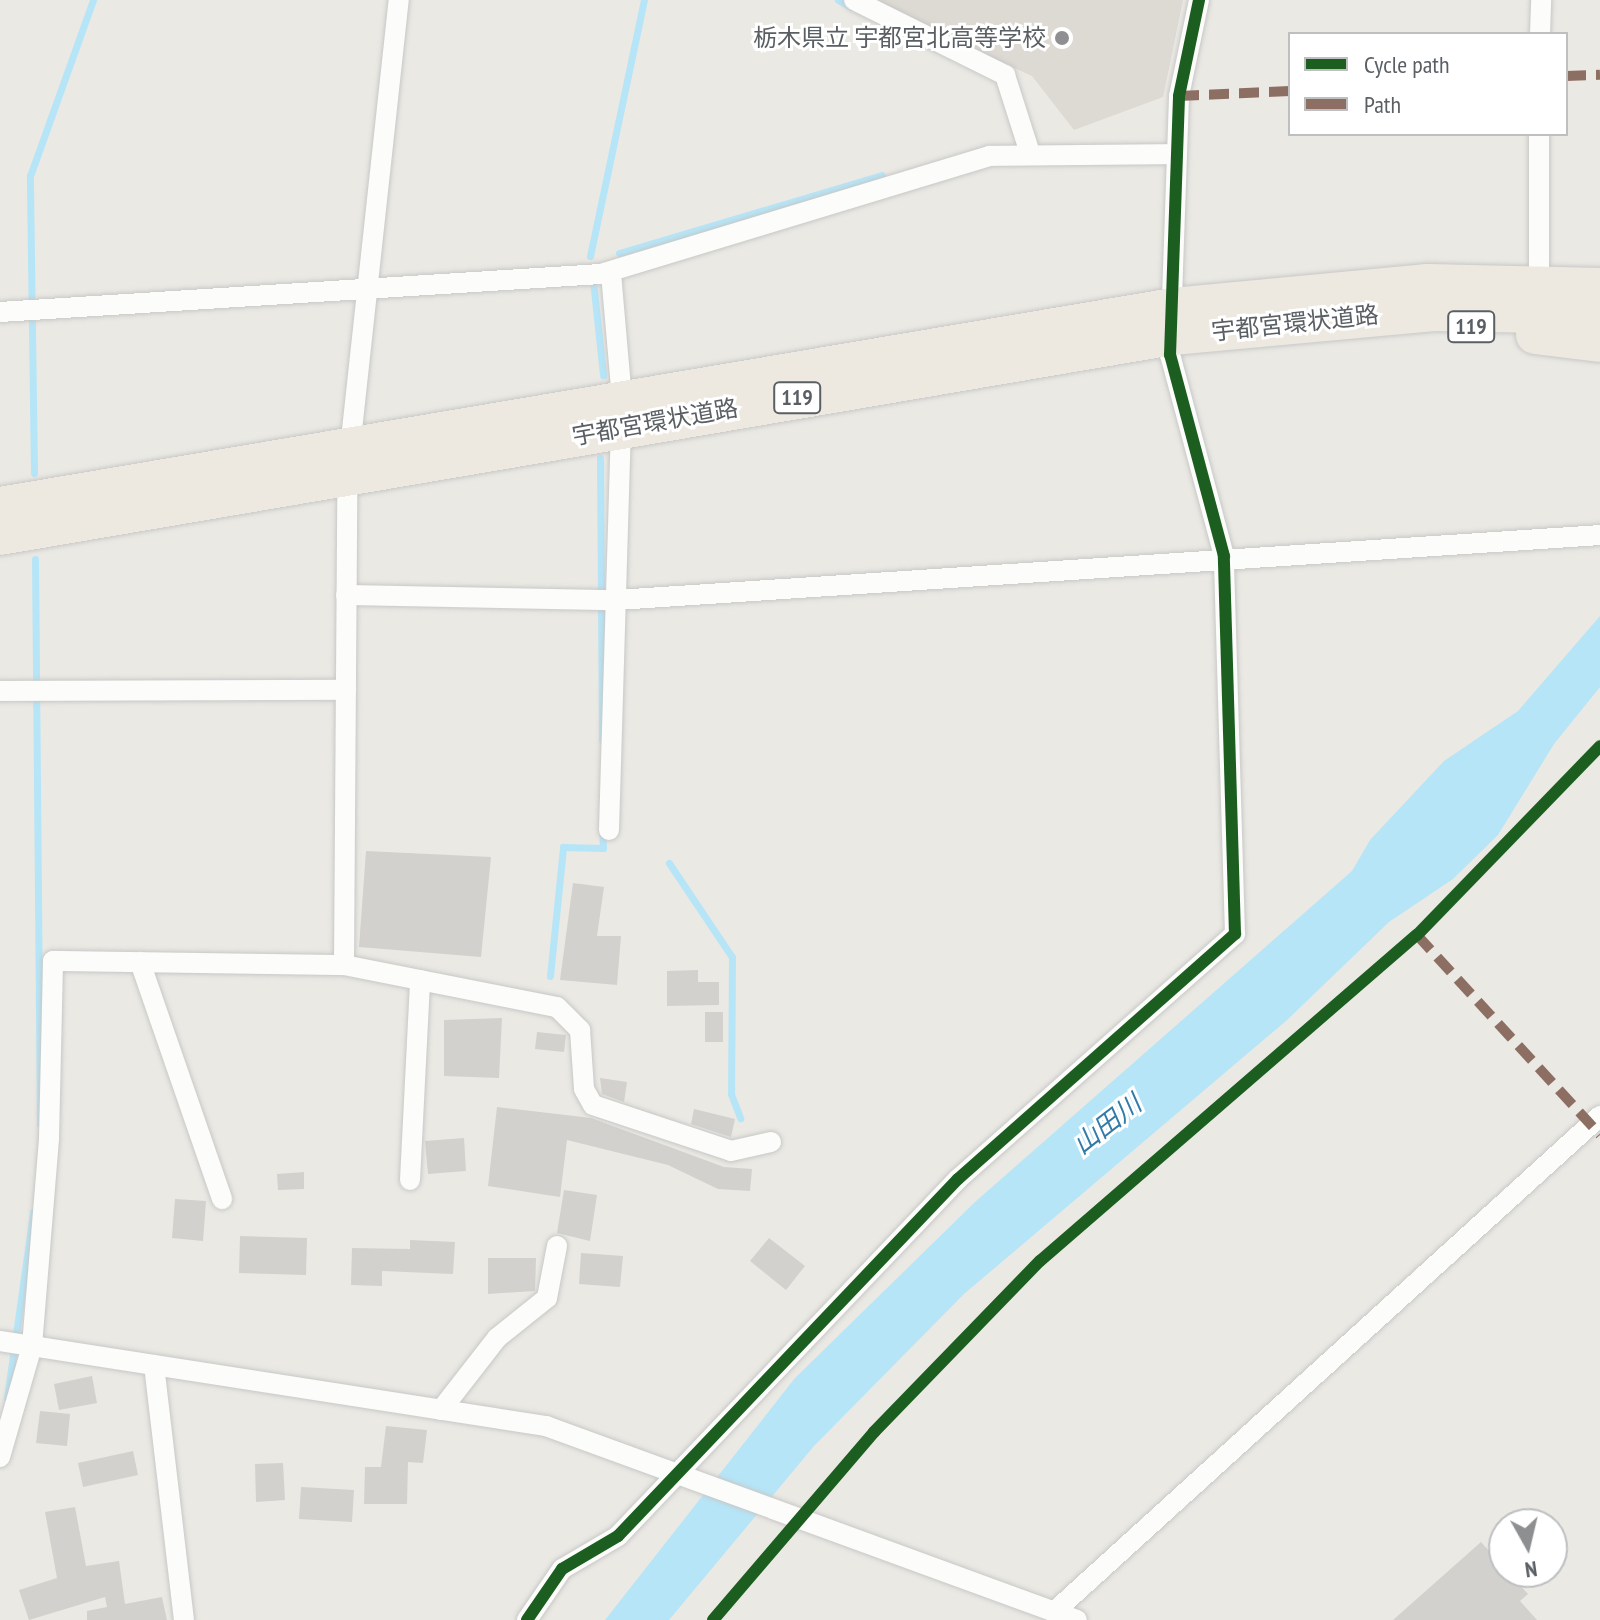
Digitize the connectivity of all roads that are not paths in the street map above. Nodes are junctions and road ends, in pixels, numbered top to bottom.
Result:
1 (399, 0) edge
2 (854, 0) edge
3 (1199, 0) edge
4 (1541, 0) edge
5 (1540, 32) edge
6 (1539, 136) edge
7 (1029, 150) junction
8 (1176, 154) junction
9 (1600, 271) edge
10 (611, 272) junction
11 (1539, 274) junction
12 (1467, 281) junction
13 (1600, 287) edge
14 (365, 290) junction
15 (0, 312) edge
16 (1600, 315) edge
17 (1342, 316) junction
18 (1172, 321) junction
19 (1600, 343) edge
20 (621, 414) junction
21 (348, 461) junction
22 (0, 506) edge
23 (1600, 535) edge
24 (0, 536) edge
25 (1224, 556) junction
26 (346, 595) junction
27 (617, 600) junction
28 (346, 690) junction
29 (0, 691) edge
30 (609, 830) dead end
31 (140, 962) junction
32 (344, 965) junction
33 (420, 980) junction
34 (1600, 1116) edge
35 (771, 1142) dead end
36 (410, 1180) dead end
37 (222, 1199) dead end
38 (557, 1246) dead end
39 (0, 1341) edge
40 (32, 1346) junction
41 (154, 1365) junction
42 (441, 1410) junction
43 (0, 1457) edge
44 (676, 1472) junction
45 (1054, 1612) junction
46 (184, 1620) edge
47 (527, 1620) edge
48 (1077, 1620) edge

1 - 14 street
2 - 7 street
3 - 8 street
4 - 5 street
6 - 11 street
7 - 8 street
7 - 10 street
8 - 18 street
9 - 11 highway, 119
10 - 14 street
10 - 20 street
11 - 12 highway, 119
12 - 13 highway, 宇都宮環状道路 / 119
12 - 18 highway, 宇都宮環状道路 / 119
14 - 15 street
14 - 21 street
16 - 17 highway, 宇都宮環状道路 / 119
17 - 18 highway, 宇都宮環状道路 / 119
17 - 19 highway, 119
18 - 20 highway, 宇都宮環状道路 / 119
18 - 25 street
20 - 21 highway, 宇都宮環状道路 / 119
20 - 27 street
21 - 22 highway, 宇都宮環状道路 / 119
21 - 24 highway, 宇都宮環状道路 / 119
21 - 26 street
23 - 25 street
25 - 27 street
25 - 44 street
26 - 27 street
26 - 28 street
27 - 30 street
28 - 29 street
28 - 32 street
31 - 32 street
31 - 37 street
31 - 40 street
32 - 33 street
33 - 35 street
33 - 36 street
34 - 45 street
38 - 42 street
39 - 40 street
40 - 41 street
40 - 43 street
41 - 42 street
41 - 46 street
42 - 44 street
44 - 45 street
44 - 47 street
45 - 48 street

